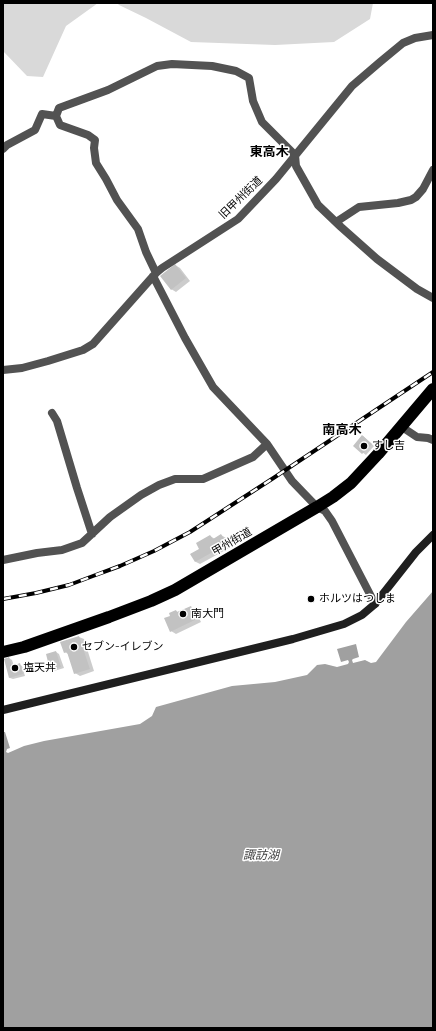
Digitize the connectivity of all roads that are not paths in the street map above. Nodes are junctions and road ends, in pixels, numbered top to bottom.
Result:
1 (433, 35) edge
2 (56, 116) junction
3 (3, 149) edge
4 (295, 154) junction
5 (433, 170) edge
6 (336, 222) junction
7 (155, 275) junction
8 (433, 298) edge
9 (3, 370) edge
10 (433, 389) edge
11 (52, 413) dead end
12 (402, 427) junction
13 (433, 440) edge
14 (267, 444) junction
15 (317, 507) junction
16 (92, 534) junction
17 (433, 535) edge
18 (3, 560) edge
19 (375, 604) junction
20 (3, 652) edge
21 (3, 710) edge

1 - 4 street, 旧甲州街道
2 - 3 street
2 - 4 street
2 - 7 street
4 - 6 street
4 - 7 street, 旧甲州街道
5 - 6 street
6 - 8 street
7 - 9 street, 旧甲州街道
7 - 14 street
10 - 12 highway, 甲州街道
11 - 16 street
12 - 13 street
12 - 15 highway, 甲州街道
14 - 15 street
14 - 16 street
15 - 19 street
15 - 20 highway, 甲州街道
16 - 18 street
17 - 19 street
19 - 21 street

